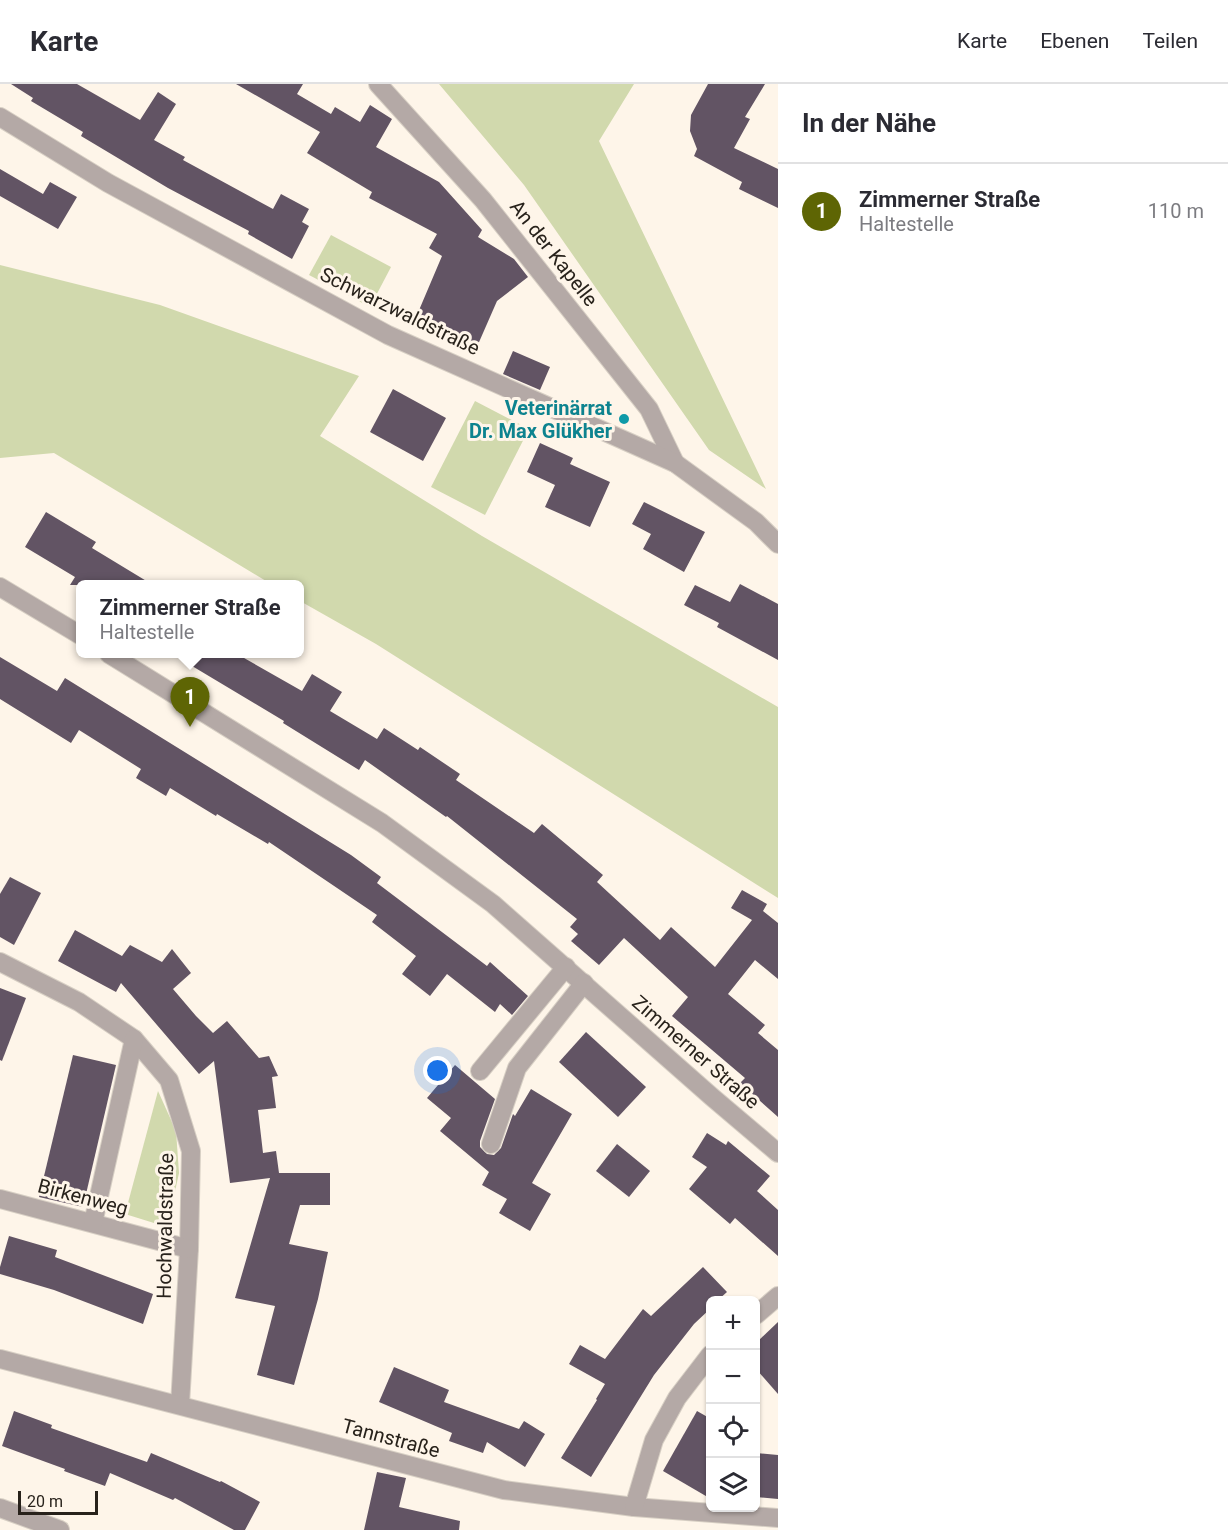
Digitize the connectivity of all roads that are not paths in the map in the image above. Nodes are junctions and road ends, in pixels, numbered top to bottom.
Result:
1 (378, 84) edge
2 (0, 117) edge
3 (675, 463) junction
4 (778, 544) edge
5 (0, 587) edge
6 (76, 632) edge
7 (115, 658) edge
8 (0, 962) edge
9 (566, 967) junction
10 (584, 983) junction
11 (134, 1039) junction
12 (480, 1071) dead end
13 (491, 1144) dead end
14 (778, 1153) edge
15 (0, 1199) edge
16 (93, 1223) junction
17 (189, 1249) junction
18 (778, 1296) edge
19 (760, 1312) edge
20 (0, 1359) edge
21 (706, 1360) edge
22 (180, 1405) junction
23 (634, 1507) junction
24 (0, 1508) edge
25 (778, 1518) edge
26 (60, 1530) edge

1 - 3 street, An der Kapelle
2 - 3 street, Schwarzwaldstraße
3 - 4 street, Schwarzwaldstraße
5 - 6 street
7 - 9 street, Zimmerner Straße
8 - 11 street, Hochwaldstraße
9 - 10 street, Zimmerner Straße
9 - 12 street
10 - 13 street
10 - 14 street, Zimmerner Straße
11 - 16 street
11 - 17 street, Hochwaldstraße
15 - 16 street, Birkenweg
16 - 17 street, Birkenweg
17 - 22 street, Hochwaldstraße
18 - 19 street
20 - 22 street, Tannstraße
21 - 23 street
22 - 23 street, Tannstraße
23 - 25 street, Tannstraße
24 - 26 street

